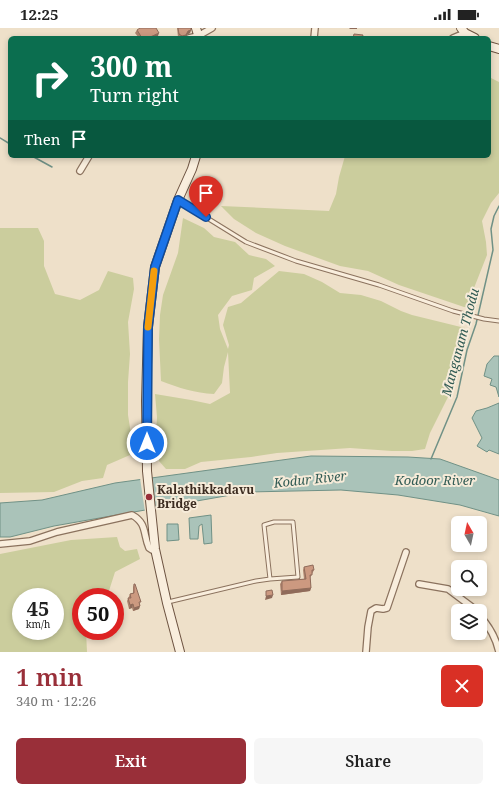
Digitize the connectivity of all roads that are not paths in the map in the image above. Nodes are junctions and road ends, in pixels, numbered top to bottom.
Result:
1 (212, 28) edge
2 (463, 30) edge
3 (198, 34) edge
4 (472, 36) edge
5 (88, 158) edge
6 (195, 158) edge
7 (80, 171) dead end
8 (178, 200) junction
9 (499, 321) edge
10 (0, 544) edge
11 (155, 549) junction
12 (406, 552) dead end
13 (270, 578) junction
14 (419, 584) dead end
15 (167, 603) junction
16 (468, 604) edge
17 (487, 624) edge
18 (180, 652) edge
19 (366, 652) edge
20 (499, 652) edge

1 - 3 street
2 - 4 main road
5 - 7 street
6 - 8 main road
8 - 9 lane
8 - 11 main road
10 - 11 street
11 - 15 main road
12 - 19 street
13 - 13 lane
13 - 15 lane
14 - 16 street
15 - 18 main road
17 - 20 street

